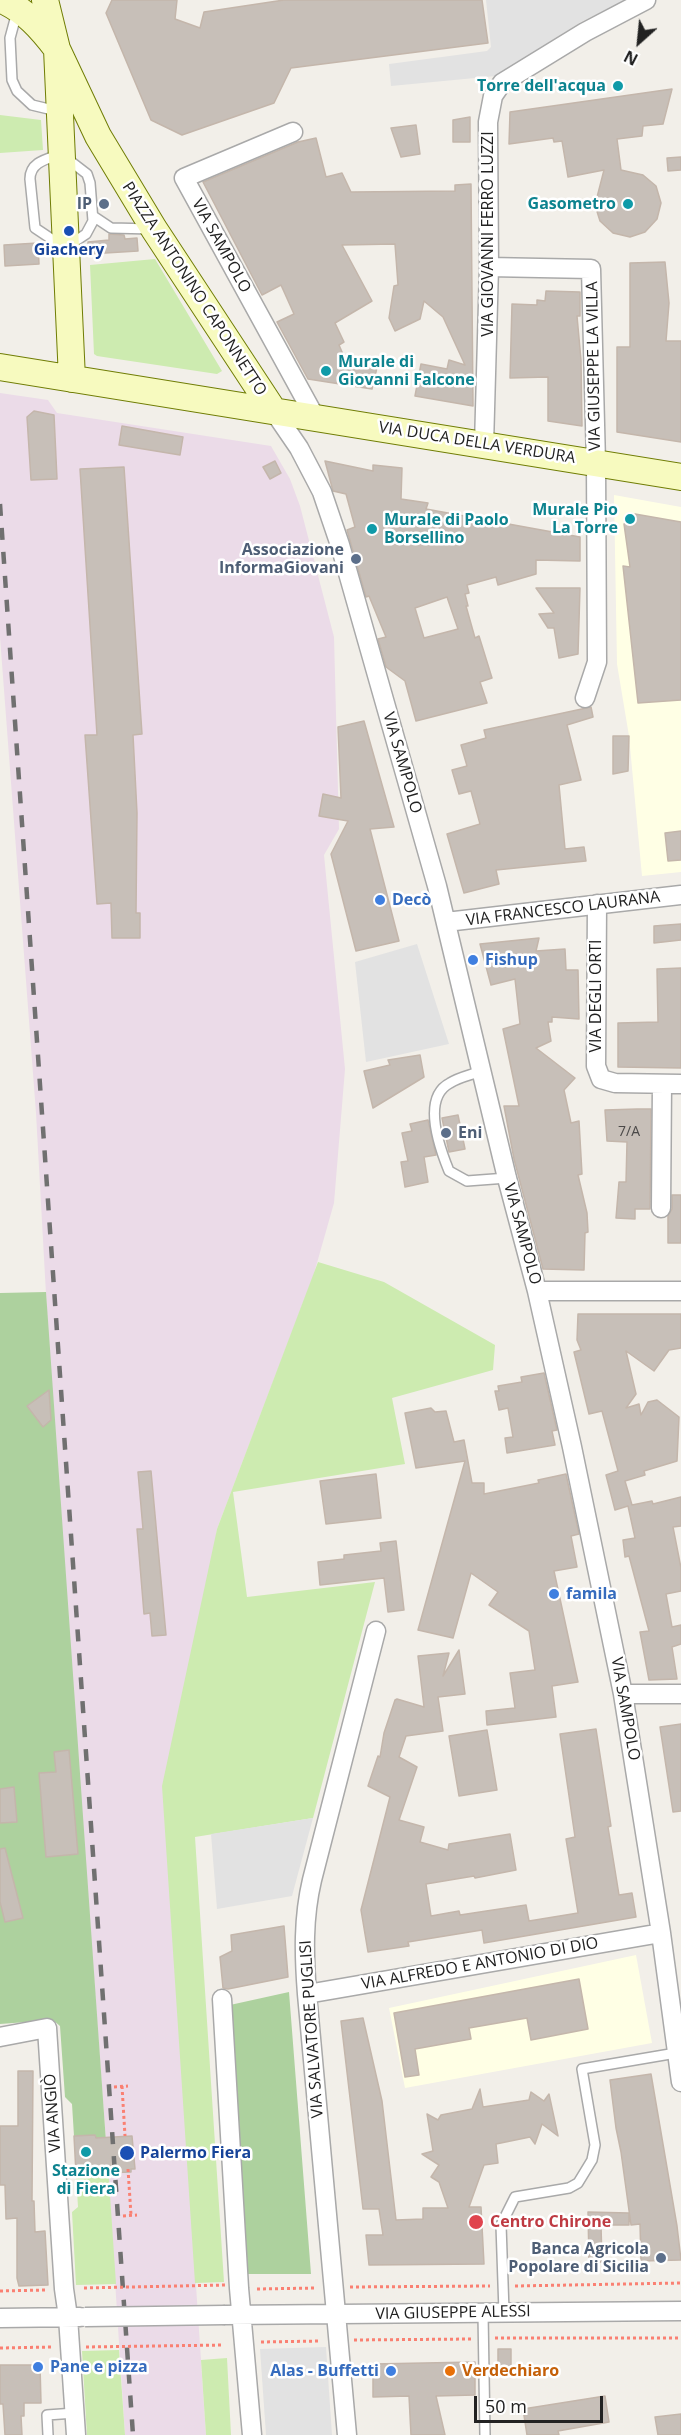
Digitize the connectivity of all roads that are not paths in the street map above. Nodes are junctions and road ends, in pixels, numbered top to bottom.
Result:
1 (45, 0) edge
2 (645, 0) edge
3 (10, 4) edge
4 (57, 49) junction
5 (59, 111) junction
6 (293, 132) dead end
7 (61, 154) junction
8 (93, 216) junction
9 (154, 229) junction
10 (65, 248) junction
11 (489, 267) junction
12 (0, 368) edge
13 (72, 379) junction
14 (273, 410) junction
15 (315, 417) junction
16 (484, 445) junction
17 (596, 463) junction
18 (681, 477) edge
19 (585, 698) dead end
20 (681, 895) edge
21 (597, 904) junction
22 (446, 922) junction
23 (481, 1071) junction
24 (662, 1084) junction
25 (681, 1084) edge
26 (507, 1178) junction
27 (661, 1208) dead end
28 (537, 1291) junction
29 (681, 1291) edge
30 (376, 1631) dead end
31 (623, 1694) junction
32 (681, 1694) edge
33 (657, 1933) junction
34 (307, 1994) junction
35 (222, 1999) dead end
36 (676, 2003) edge
37 (0, 2037) edge
38 (676, 2053) junction
39 (681, 2082) edge
40 (504, 2312) junction
41 (681, 2312) edge
42 (483, 2313) junction
43 (336, 2314) junction
44 (233, 2315) junction
45 (76, 2317) junction
46 (0, 2318) edge
47 (75, 2413) junction
48 (48, 2435) edge
49 (76, 2435) edge
50 (252, 2435) edge
51 (347, 2435) edge
52 (485, 2435) edge

1 - 4 street, PIAZZA ANTONINO CAPONNETTO
2 - 11 street, VIA GIOVANNI FERRO LUZZI
3 - 4 street, PIAZZA ANTONINO CAPONNETTO
3 - 5 lane
4 - 5 street, PIAZZA ANTONINO CAPONNETTO
4 - 9 street, PIAZZA ANTONINO CAPONNETTO
5 - 7 street, PIAZZA ANTONINO CAPONNETTO
6 - 15 street, VIA SAMPOLO
7 - 8 lane
7 - 10 street, PIAZZA ANTONINO CAPONNETTO
8 - 9 lane
8 - 10 lane
9 - 14 street, PIAZZA ANTONINO CAPONNETTO
10 - 13 street, PIAZZA ANTONINO CAPONNETTO
11 - 16 street, VIA GIOVANNI FERRO LUZZI
11 - 17 street, VIA GIUSEPPE LA VILLA
12 - 13 street, PIAZZA ANTONINO CAPONNETTO
13 - 14 street, PIAZZA ANTONINO CAPONNETTO
14 - 15 street, VIA DUCA DELLA VERDURA
14 - 22 street, VIA SAMPOLO
15 - 16 street, VIA DUCA DELLA VERDURA
16 - 17 street, VIA DUCA DELLA VERDURA
17 - 18 street, VIA DUCA DELLA VERDURA
17 - 19 street, VIA GIUSEPPE LA VILLA
20 - 21 street, VIA FRANCESCO LAURANA
21 - 22 street, VIA FRANCESCO LAURANA
21 - 24 street, VIA DEGLI ORTI
22 - 23 street, VIA SAMPOLO
23 - 26 street, VIA SAMPOLO
23 - 26 lane
24 - 25 street, VIA DEGLI ORTI
24 - 27 street
26 - 28 street, VIA SAMPOLO
28 - 29 street
28 - 31 street, VIA SAMPOLO
30 - 34 street, VIA SALVATORE PUGLISI
31 - 32 street
31 - 33 street, VIA SAMPOLO
33 - 34 street, VIA ALFREDO E ANTONIO DI DIO
33 - 36 street, VIA SAMPOLO
34 - 43 street, VIA SALVATORE PUGLISI
35 - 44 street
36 - 38 street, VIA SAMPOLO
37 - 45 street, VIA ANGIÒ
38 - 39 street, VIA SAMPOLO
38 - 40 lane
40 - 41 street, VIA GIUSEPPE ALESSI
40 - 42 street, VIA GIUSEPPE ALESSI
42 - 43 street, VIA GIUSEPPE ALESSI
42 - 52 lane
43 - 44 street, VIA GIUSEPPE ALESSI
43 - 51 street, VIA SALVATORE PUGLISI
44 - 45 street, VIA GIUSEPPE ALESSI, bridge
44 - 50 street
45 - 46 street, VIA GIUSEPPE ALESSI
45 - 47 street, VIA ANGIÒ
47 - 48 lane
47 - 49 street, VIA ANGIÒ

